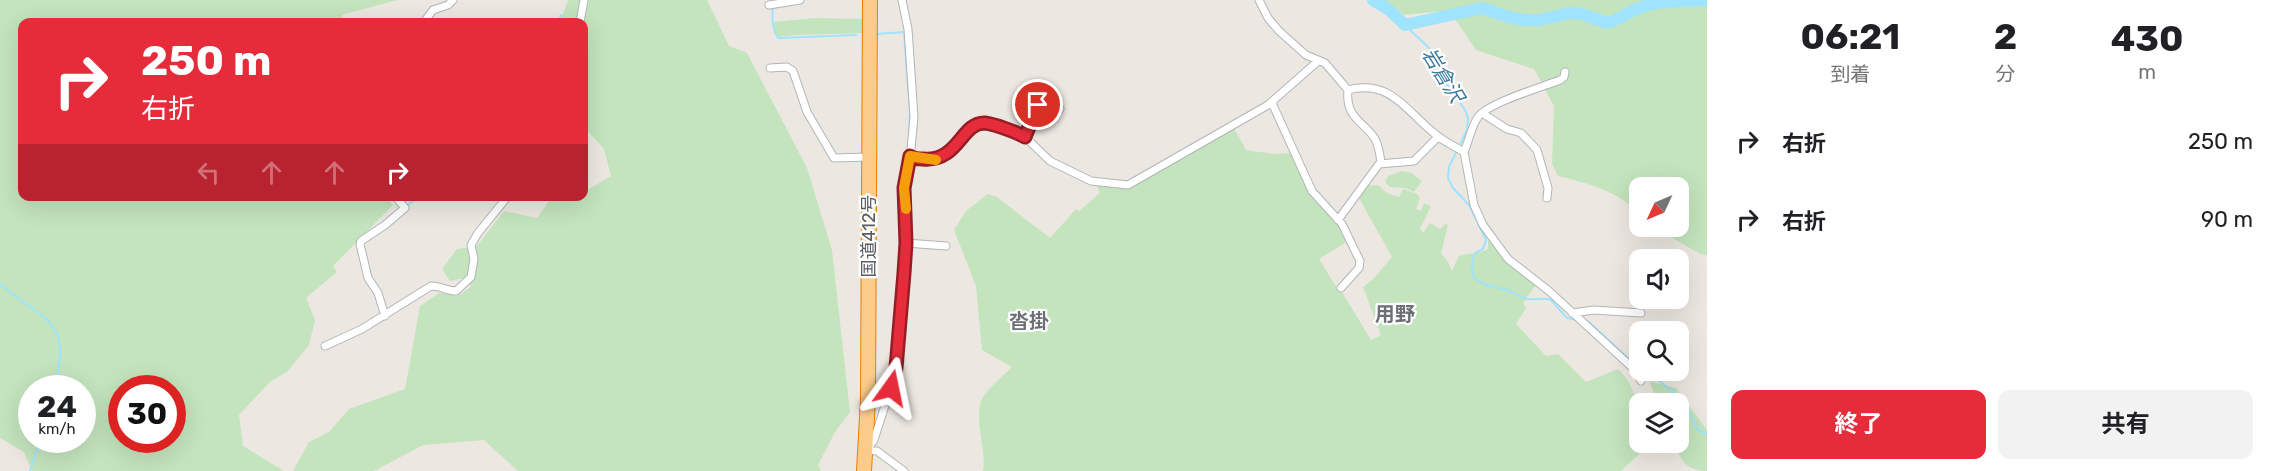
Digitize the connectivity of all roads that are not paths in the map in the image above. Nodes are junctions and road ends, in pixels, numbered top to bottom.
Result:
1 (453, 0) edge
2 (584, 0) edge
3 (800, 0) edge
4 (870, 0) edge
5 (877, 0) edge
6 (902, 0) edge
7 (1259, 0) edge
8 (771, 5) dead end
9 (427, 18) edge
10 (581, 18) edge
11 (1317, 62) junction
12 (770, 68) dead end
13 (1565, 72) dead end
14 (1347, 90) junction
15 (1272, 103) junction
16 (1060, 109) dead end
17 (1482, 113) junction
18 (1025, 137) junction
19 (1438, 137) junction
20 (1460, 150) junction
21 (910, 156) junction
22 (869, 157) junction
23 (1381, 163) junction
24 (1546, 198) dead end
25 (399, 201) edge
26 (504, 201) edge
27 (1338, 220) junction
28 (906, 243) junction
29 (946, 246) dead end
30 (1341, 288) dead end
31 (1641, 313) dead end
32 (385, 315) junction
33 (1574, 315) junction
34 (325, 345) dead end
35 (1629, 364) edge
36 (867, 450) junction
37 (864, 471) edge
38 (904, 471) edge

1 - 9 street
2 - 10 street
3 - 8 street
4 - 5 street
4 - 22 highway, 国道412号
6 - 21 street
7 - 11 street
11 - 14 street
11 - 15 street
12 - 22 street
13 - 17 street
14 - 19 street
14 - 23 street
15 - 18 street
15 - 27 street
16 - 18 street
17 - 20 street
17 - 24 street
18 - 21 street
19 - 20 street
19 - 23 street
20 - 33 street
21 - 28 street
22 - 36 highway, 国道412号
23 - 27 street
25 - 32 street
26 - 32 street
27 - 30 street
28 - 29 street
28 - 36 street
31 - 33 street
32 - 34 street
33 - 35 street
36 - 37 highway, 国道412号
36 - 38 street

